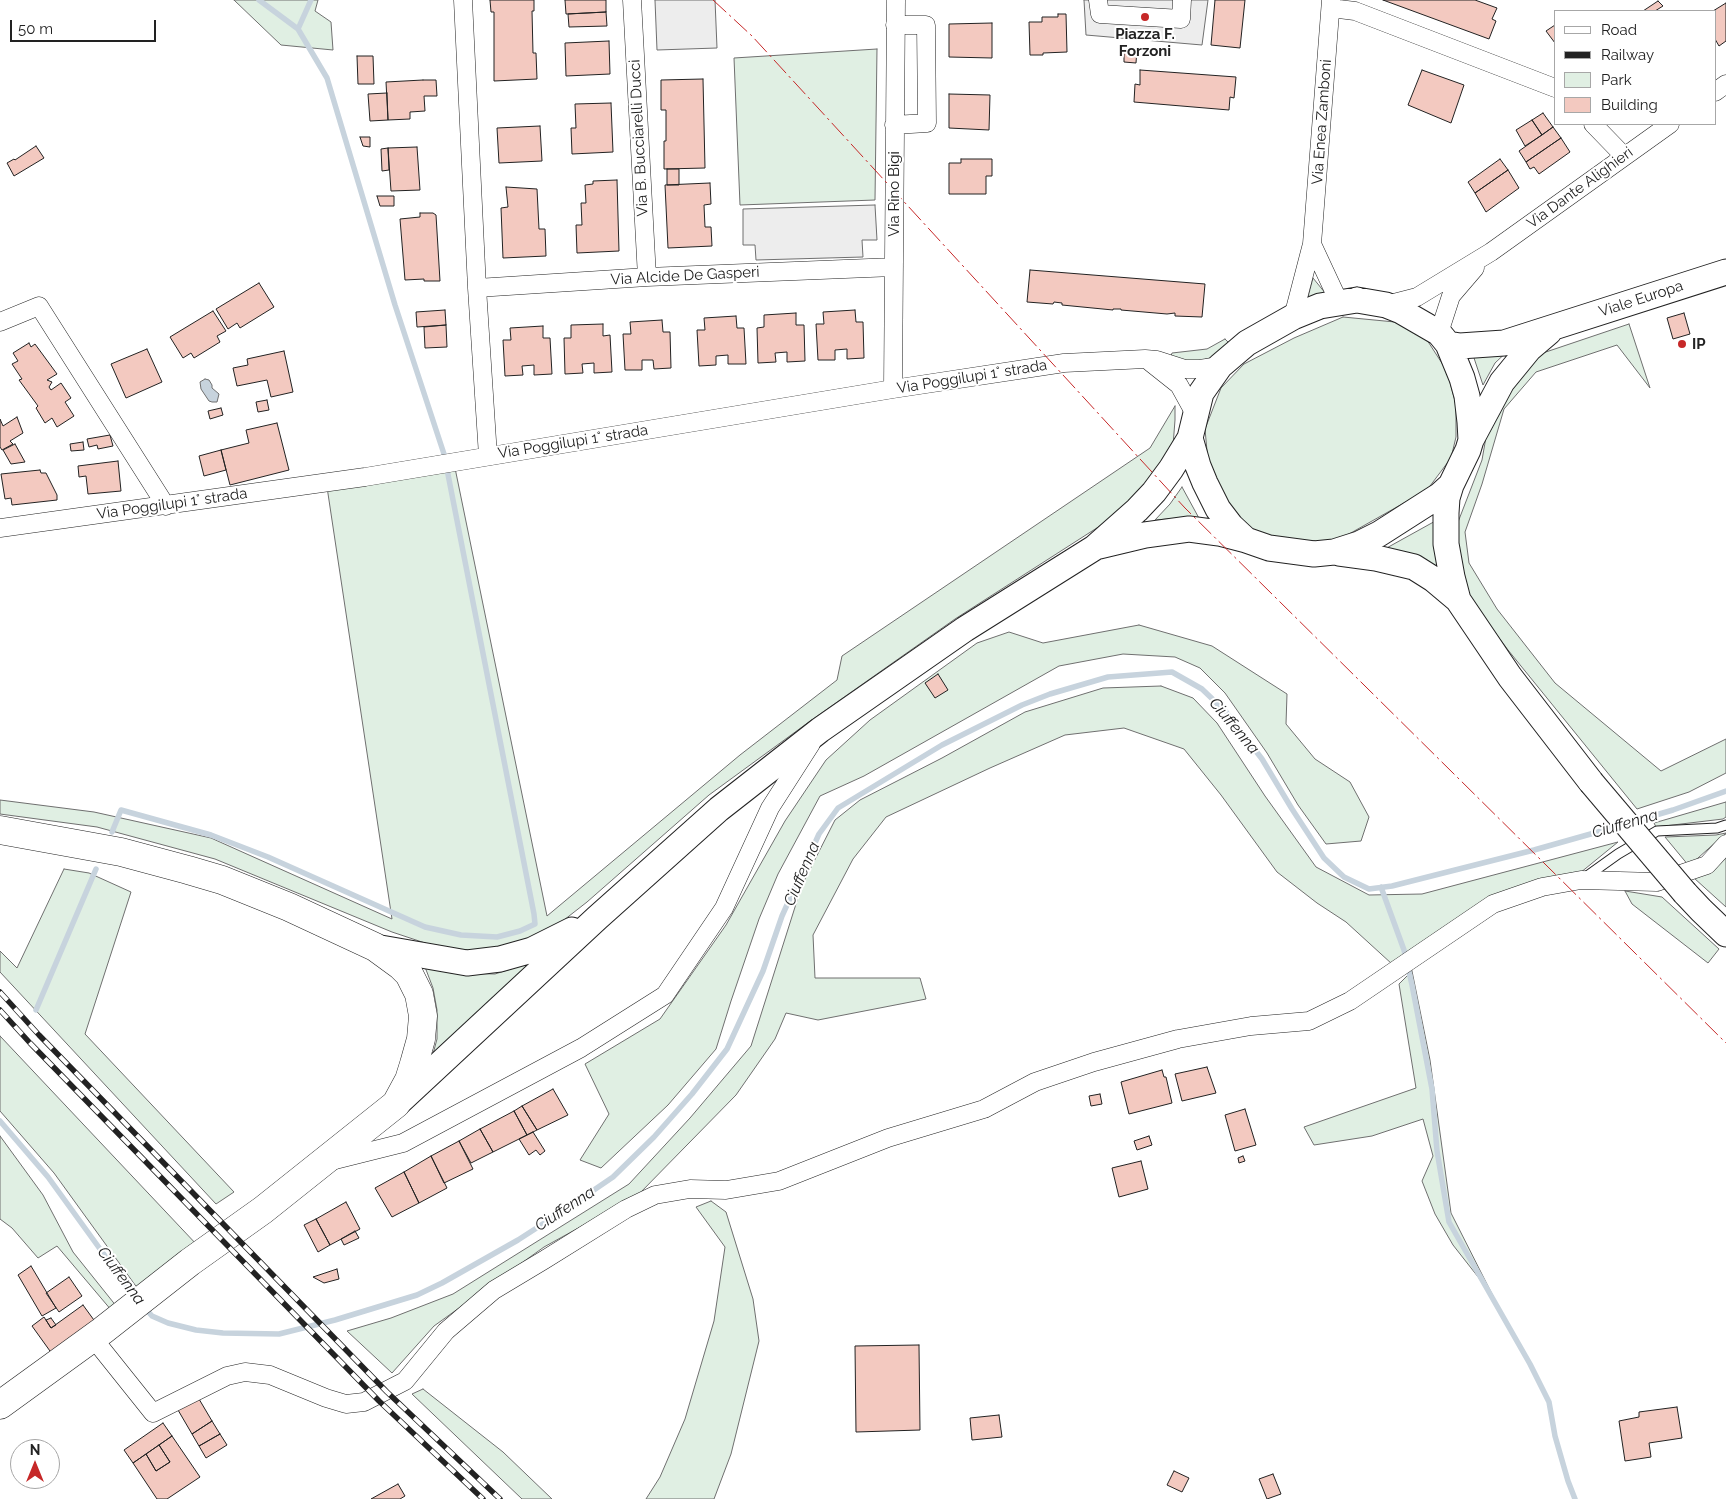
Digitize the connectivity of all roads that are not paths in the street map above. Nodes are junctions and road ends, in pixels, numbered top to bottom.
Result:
1 (464, 0) edge
2 (632, 0) edge
3 (896, 0) edge
4 (1098, 0) edge
5 (1182, 0) edge
6 (1331, 4) edge
7 (895, 25) junction
8 (1554, 88) edge
9 (894, 125) junction
10 (1594, 125) edge
11 (1669, 125) edge
12 (1624, 156) junction
13 (1312, 244) junction
14 (1491, 252) junction
15 (894, 267) junction
16 (1726, 272) edge
17 (647, 277) junction
18 (477, 288) junction
19 (1339, 302) junction
20 (1386, 305) junction
21 (1293, 317) junction
22 (0, 322) edge
23 (1556, 327) junction
24 (1443, 338) junction
25 (1145, 358) junction
26 (1220, 366) junction
27 (893, 389) junction
28 (1195, 414) junction
29 (1190, 438) junction
30 (1471, 440) junction
31 (488, 456) junction
32 (1451, 485) junction
33 (166, 506) junction
34 (0, 528) edge
35 (1246, 540) junction
36 (1094, 548) junction
37 (1334, 552) junction
38 (1458, 600) junction
39 (820, 730) junction
40 (1726, 825) edge
41 (0, 830) edge
42 (1726, 844) edge
43 (1581, 880) junction
44 (597, 918) junction
45 (1726, 934) edge
46 (375, 947) junction
47 (396, 1104) junction
48 (321, 1164) junction
49 (93, 1338) junction
50 (0, 1406) edge

1 - 18 street
2 - 17 street, Via B. Bucciarelli Ducci
3 - 7 street, Via Rino Bigi
4 - 5 street
6 - 8 street
6 - 13 street, Via Enea Zamboni
7 - 9 street, Via Rino Bigi
7 - 9 street
9 - 15 street, Via Rino Bigi
10 - 12 street
11 - 12 street, Via Dante Alighieri
12 - 14 street, Via Dante Alighieri
13 - 19 street, Via Enea Zamboni
13 - 21 street, Via Enea Zamboni
14 - 20 street, Via Dante Alighieri
14 - 24 street, Via Dante Alighieri
15 - 17 street, Via Alcide De Gasperi
15 - 27 street, Via Rino Bigi
16 - 23 main road, Viale Europa
17 - 18 street, Via Alcide De Gasperi
18 - 31 street
19 - 20 main road
19 - 21 main road
20 - 24 main road
21 - 26 main road
22 - 33 street
23 - 24 main road, Viale Europa
23 - 30 main road, Viale Europa
24 - 30 main road
25 - 26 street, Via Poggilupi 1° strada
25 - 27 street, Via Poggilupi 1° strada
25 - 28 street
26 - 28 main road
27 - 31 street, Via Poggilupi 1° strada
28 - 29 main road
29 - 35 main road
29 - 36 main road
30 - 32 main road, Viale Europa
31 - 33 street, Via Poggilupi 1° strada
32 - 37 main road
32 - 38 main road
33 - 34 street, Via Poggilupi 1° strada
35 - 36 main road
35 - 37 main road
36 - 39 main road
37 - 38 main road
38 - 45 main road, bridge
39 - 44 main road
39 - 48 street
40 - 43 lane
41 - 46 main road
42 - 43 street
43 - 49 street
44 - 46 main road
44 - 47 main road
46 - 47 main road
47 - 48 main road
48 - 49 main road
49 - 50 main road

